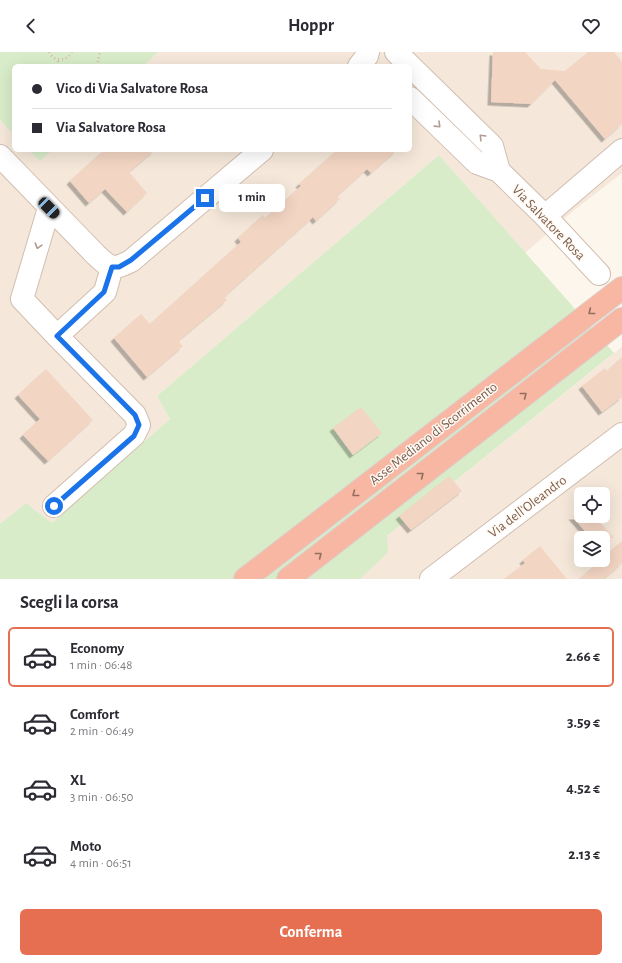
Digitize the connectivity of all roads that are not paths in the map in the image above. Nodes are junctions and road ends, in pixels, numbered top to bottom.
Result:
1 (396, 52) edge
2 (408, 64) edge
3 (412, 68) edge
4 (412, 100) edge
5 (622, 150) edge
6 (260, 152) edge
7 (0, 156) edge
8 (499, 170) junction
9 (49, 208) junction
10 (545, 216) junction
11 (112, 267) junction
12 (599, 274) dead end
13 (622, 288) edge
14 (622, 319) edge
15 (57, 336) junction
16 (622, 434) edge
17 (54, 506) dead end
18 (245, 579) edge
19 (288, 579) edge
20 (431, 579) edge

2 -> 1 street, Via Salvatore Rosa
8 -> 3 street, Via Salvatore Rosa
4 -> 8 street, Via Salvatore Rosa
5 - 10 street
6 - 11 street
7 - 9 street
8 - 10 street, Via Salvatore Rosa
9 - 11 street
9 -> 15 street
10 - 12 street, Via Salvatore Rosa
11 - 15 street
13 -> 18 highway, Asse Mediano di Scorrimento
19 -> 14 highway, Asse Mediano di Scorrimento
15 - 17 street
16 - 20 street, Via dell'Oleandro

